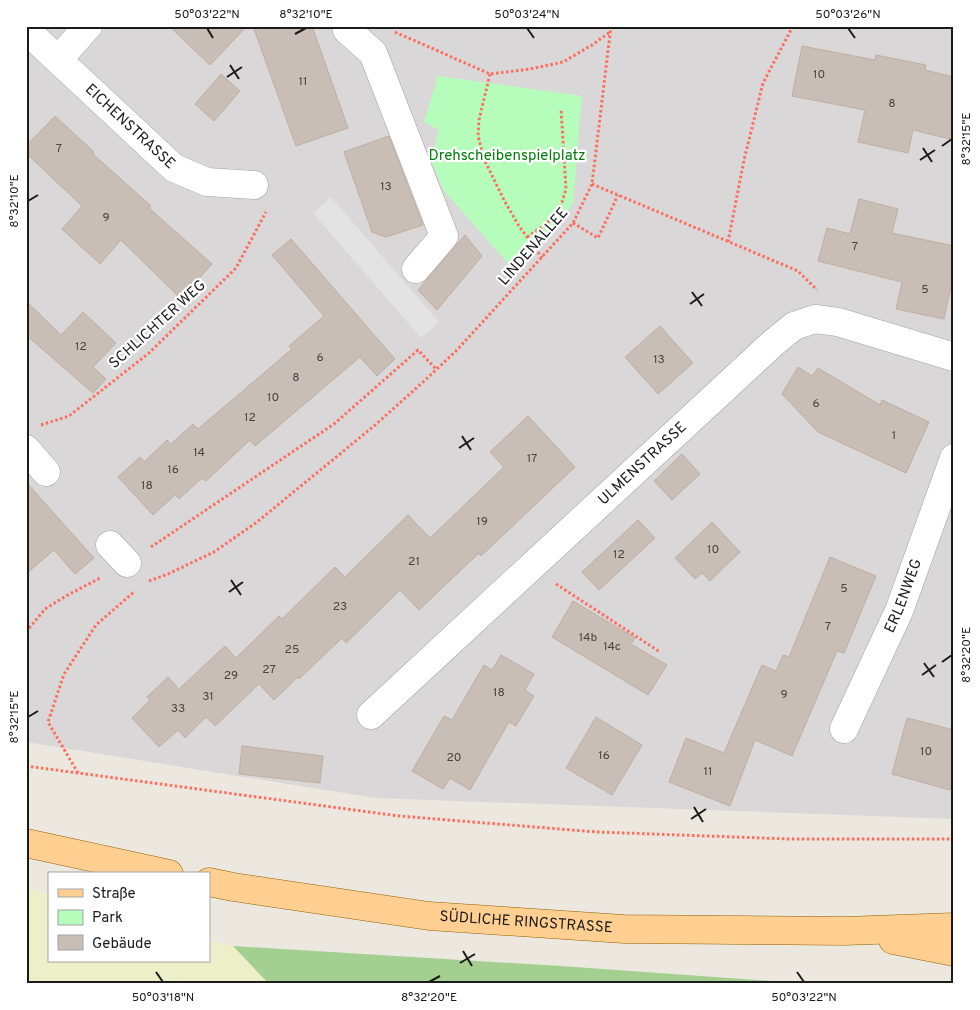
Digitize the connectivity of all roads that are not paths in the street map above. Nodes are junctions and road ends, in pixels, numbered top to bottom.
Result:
1 (88, 26) edge
2 (346, 26) edge
3 (26, 30) edge
4 (58, 60) junction
5 (254, 185) dead end
6 (416, 269) dead end
7 (954, 357) edge
8 (32, 438) edge
9 (954, 458) edge
10 (46, 472) dead end
11 (371, 715) dead end
12 (844, 729) dead end
13 (26, 843) edge
14 (160, 872) edge
15 (210, 882) edge
16 (954, 927) edge
17 (845, 931) junction
18 (954, 952) edge

1 - 4 street
2 - 6 street
3 - 4 street, EICHENSTRASSE
4 - 5 street, EICHENSTRASSE
7 - 11 street, ULMENSTRASSE
8 - 10 street
9 - 12 street, ERLENWEG
13 - 14 main road
15 - 17 main road, SÜDLICHE RINGSTRASSE
16 - 17 main road, SÜDLICHE RINGSTRASSE
17 - 18 main road, SÜDLICHE RINGSTRASSE

